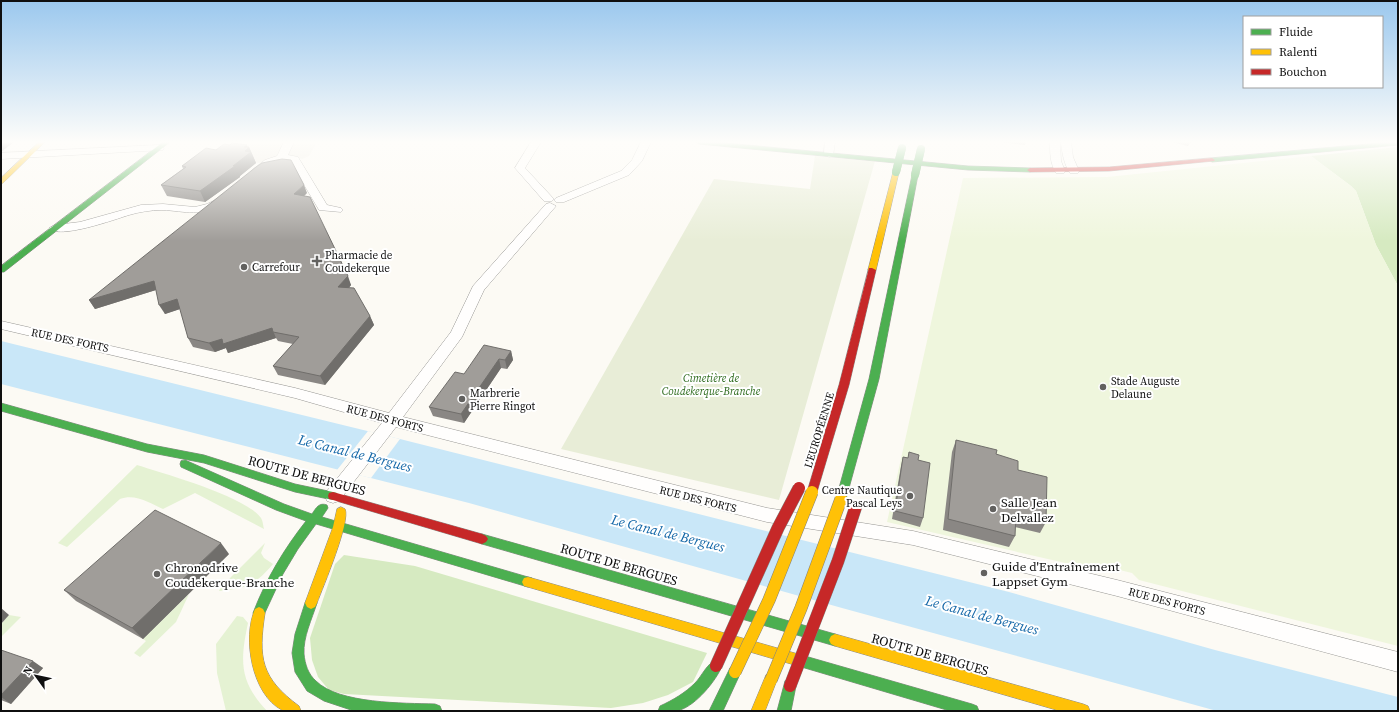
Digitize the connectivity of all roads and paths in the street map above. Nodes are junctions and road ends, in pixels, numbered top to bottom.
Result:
1 (124, 175) edge
2 (252, 175) edge
3 (305, 175) edge
4 (527, 175) edge
5 (619, 175) edge
6 (895, 175) edge
7 (915, 175) edge
8 (248, 178) edge
9 (230, 192) edge
10 (552, 202) junction
11 (337, 210) dead end
12 (55, 228) junction
13 (1, 270) edge
14 (888, 312) junction
15 (1, 324) edge
16 (879, 396) dead end
17 (1, 407) edge
18 (388, 426) junction
19 (832, 431) junction
20 (147, 448) junction
21 (333, 496) junction
22 (857, 502) dead end
23 (314, 519) junction
24 (339, 527) junction
25 (1398, 662) edge
26 (294, 711) edge
27 (435, 711) edge
28 (665, 711) edge
29 (716, 711) edge
30 (758, 711) edge
31 (784, 711) edge
32 (972, 711) edge
33 (1083, 711) edge

1 - 12 main road
2 - 8 street
3 - 11 street
4 - 10 street
5 - 10 street
6 - 19 main road, L'EUROPÉENNE, bridge
7 - 14 main road, bridge
9 - 12 street
10 - 18 street
12 - 13 main road
14 - 16 main road
14 - 30 main road, bridge
15 - 18 street, RUE DES FORTS
17 - 20 main road, ROUTE DE BERGUES
18 - 21 street
18 - 25 street, RUE DES FORTS
19 - 28 main road, bridge
19 - 29 main road, L'EUROPÉENNE, bridge
20 - 21 main road, ROUTE DE BERGUES
20 - 23 main road, ROUTE DE BERGUES
21 - 23 main road
21 - 24 main road
21 - 33 main road, ROUTE DE BERGUES
22 - 31 main road, bridge
23 - 24 main road, ROUTE DE BERGUES
23 - 26 main road
24 - 27 main road
24 - 32 main road, ROUTE DE BERGUES

